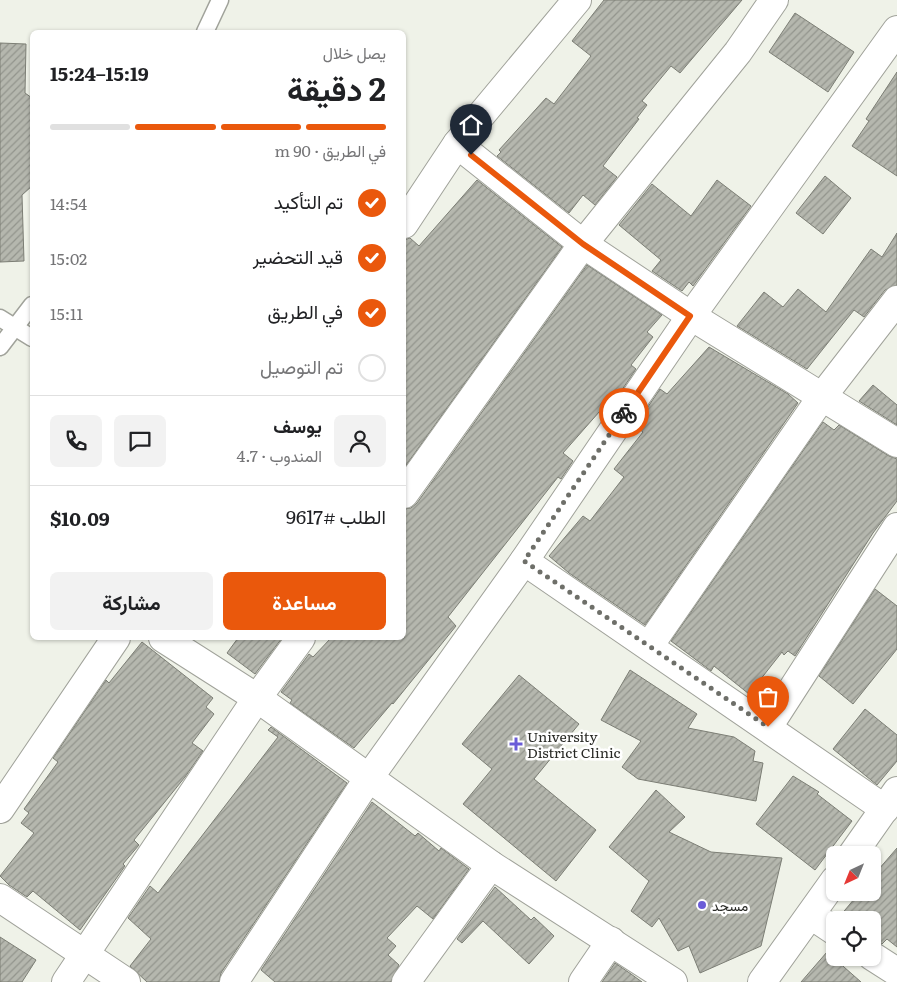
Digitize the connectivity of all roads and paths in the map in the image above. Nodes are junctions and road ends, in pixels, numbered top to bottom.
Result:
1 (220, 0) edge
2 (577, 0) edge
3 (774, 0) edge
4 (206, 30) edge
5 (897, 30) edge
6 (457, 144) junction
7 (406, 221) edge
8 (583, 244) junction
9 (897, 300) edge
10 (30, 308) edge
11 (690, 316) junction
12 (0, 318) edge
13 (16, 327) junction
14 (30, 337) edge
15 (0, 347) edge
16 (821, 398) junction
17 (897, 444) edge
18 (406, 491) edge
19 (897, 527) edge
20 (524, 561) junction
21 (115, 640) edge
22 (166, 640) edge
23 (300, 640) edge
24 (649, 646) junction
25 (257, 698) junction
26 (768, 727) junction
27 (368, 779) junction
28 (891, 800) edge
29 (0, 809) edge
30 (858, 846) edge
31 (492, 865) junction
32 (826, 893) edge
33 (0, 898) edge
34 (811, 914) junction
35 (826, 925) edge
36 (611, 941) junction
37 (86, 954) junction
38 (881, 962) edge
39 (897, 972) edge
40 (66, 982) edge
41 (126, 982) edge
42 (234, 982) edge
43 (406, 982) edge
44 (583, 982) edge
45 (673, 982) edge
46 (762, 982) edge

1 - 4 lane
2 - 6 street
3 - 8 street
5 - 11 street
6 - 7 street
6 - 8 street
8 - 11 street
8 - 18 street
9 - 16 street
10 - 13 lane
11 - 16 street
11 - 20 street
12 - 13 lane
13 - 14 lane
13 - 15 lane
16 - 17 street
16 - 24 street
19 - 26 street
20 - 24 street
20 - 27 street
21 - 29 street
22 - 25 street
23 - 25 street
24 - 26 street
25 - 27 street
25 - 37 street
26 - 28 street
27 - 31 street
27 - 42 street
28 - 30 street
31 - 36 street
31 - 43 street
32 - 34 street
33 - 37 street
34 - 35 street
34 - 46 street
36 - 44 street
36 - 45 street
37 - 40 street
37 - 41 street
38 - 39 street

